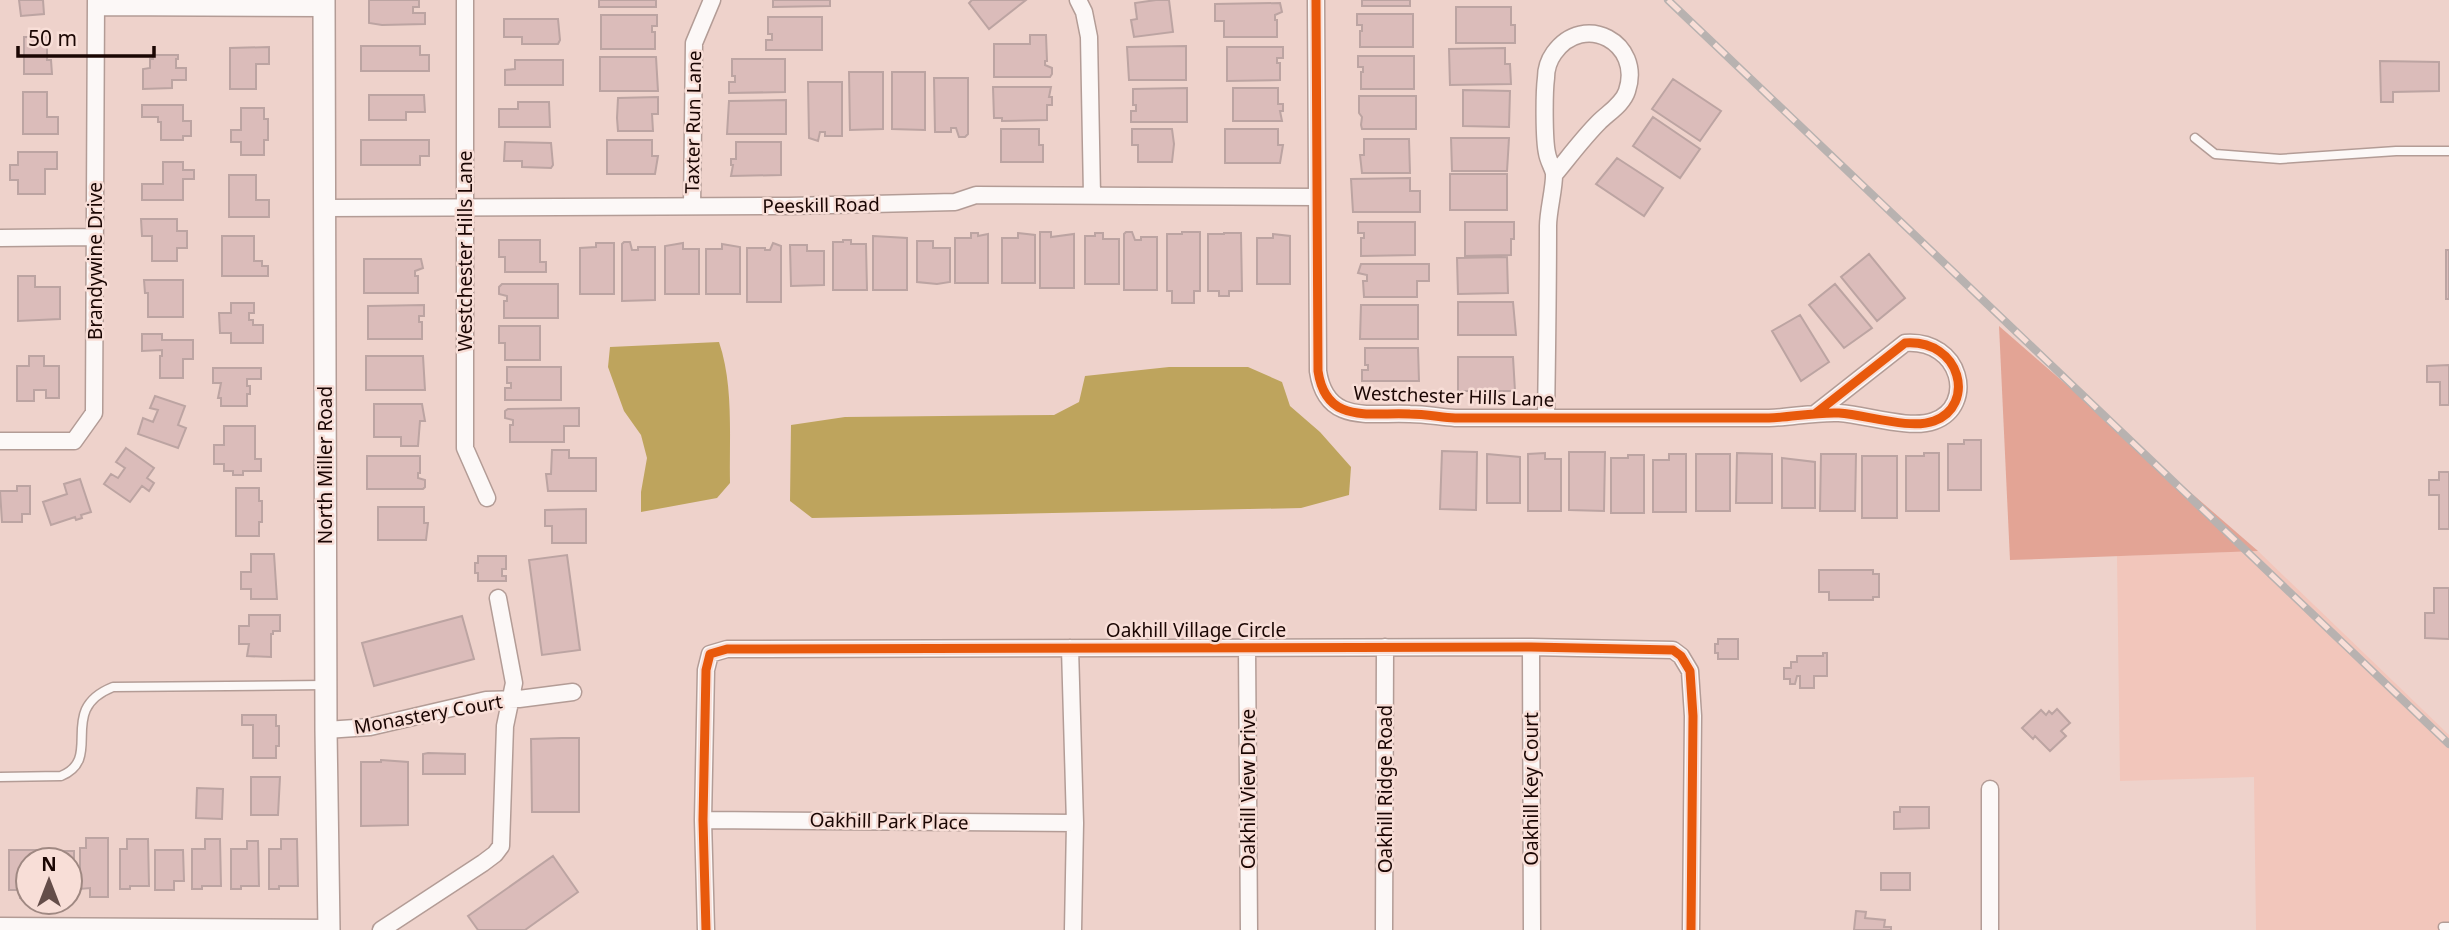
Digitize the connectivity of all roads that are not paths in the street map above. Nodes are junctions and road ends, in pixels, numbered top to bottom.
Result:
1 (465, 0) edge
2 (712, 0) edge
3 (1078, 0) edge
4 (1316, 0) edge
5 (97, 4) edge
6 (324, 4) edge
7 (2195, 138) dead end
8 (2449, 151) edge
9 (1554, 175) junction
10 (1092, 195) junction
11 (1316, 197) junction
12 (692, 206) junction
13 (324, 208) junction
14 (466, 208) junction
15 (95, 237) junction
16 (0, 238) edge
17 (1816, 413) junction
18 (1546, 418) junction
19 (0, 441) edge
20 (487, 498) dead end
21 (498, 598) dead end
22 (1247, 647) junction
23 (1385, 647) junction
24 (1531, 647) junction
25 (1070, 648) junction
26 (326, 685) junction
27 (573, 692) dead end
28 (510, 699) junction
29 (326, 730) junction
30 (0, 777) edge
31 (1990, 789) dead end
32 (704, 820) junction
33 (1075, 823) junction
34 (0, 926) edge
35 (329, 929) edge
36 (381, 930) edge
37 (706, 930) edge
38 (1073, 930) edge
39 (1249, 930) edge
40 (1384, 930) edge
41 (1532, 930) edge
42 (1691, 930) edge
43 (1990, 930) edge

1 - 14 street, Westchester Hills Lane
2 - 12 street, Taxter Run Lane
3 - 10 street
4 - 11 street, Westchester Hills Lane
5 - 6 street
5 - 15 street, Brandywine Drive
6 - 13 street, North Miller Road
7 - 8 lane
9 - 9 street
9 - 18 street
10 - 11 street, Peeskill Road
10 - 12 street, Peeskill Road
11 - 18 street, Westchester Hills Lane
12 - 14 street, Peeskill Road
13 - 14 street, Peeskill Road
13 - 26 street, North Miller Road
14 - 20 street, Westchester Hills Lane
15 - 16 street
15 - 19 street, Brandywine Drive
17 - 17 street, Westchester Hills Lane
17 - 18 street, Westchester Hills Lane
21 - 28 street
22 - 23 street, Oakhill Village Circle
22 - 25 street, Oakhill Village Circle
22 - 39 street, Oakhill View Drive
23 - 24 street, Oakhill Village Circle
23 - 40 street, Oakhill Ridge Road
24 - 41 street, Oakhill Key Court
24 - 42 street, Oakhill Village Circle
25 - 32 street, Oakhill Village Circle
25 - 33 street
26 - 29 street, North Miller Road
26 - 30 lane
27 - 28 street, Monastery Court
28 - 29 street, Monastery Court
28 - 36 street
29 - 35 street, North Miller Road
31 - 43 street
32 - 33 street, Oakhill Park Place
32 - 37 street, Oakhill Village Circle
33 - 38 street
34 - 35 street

